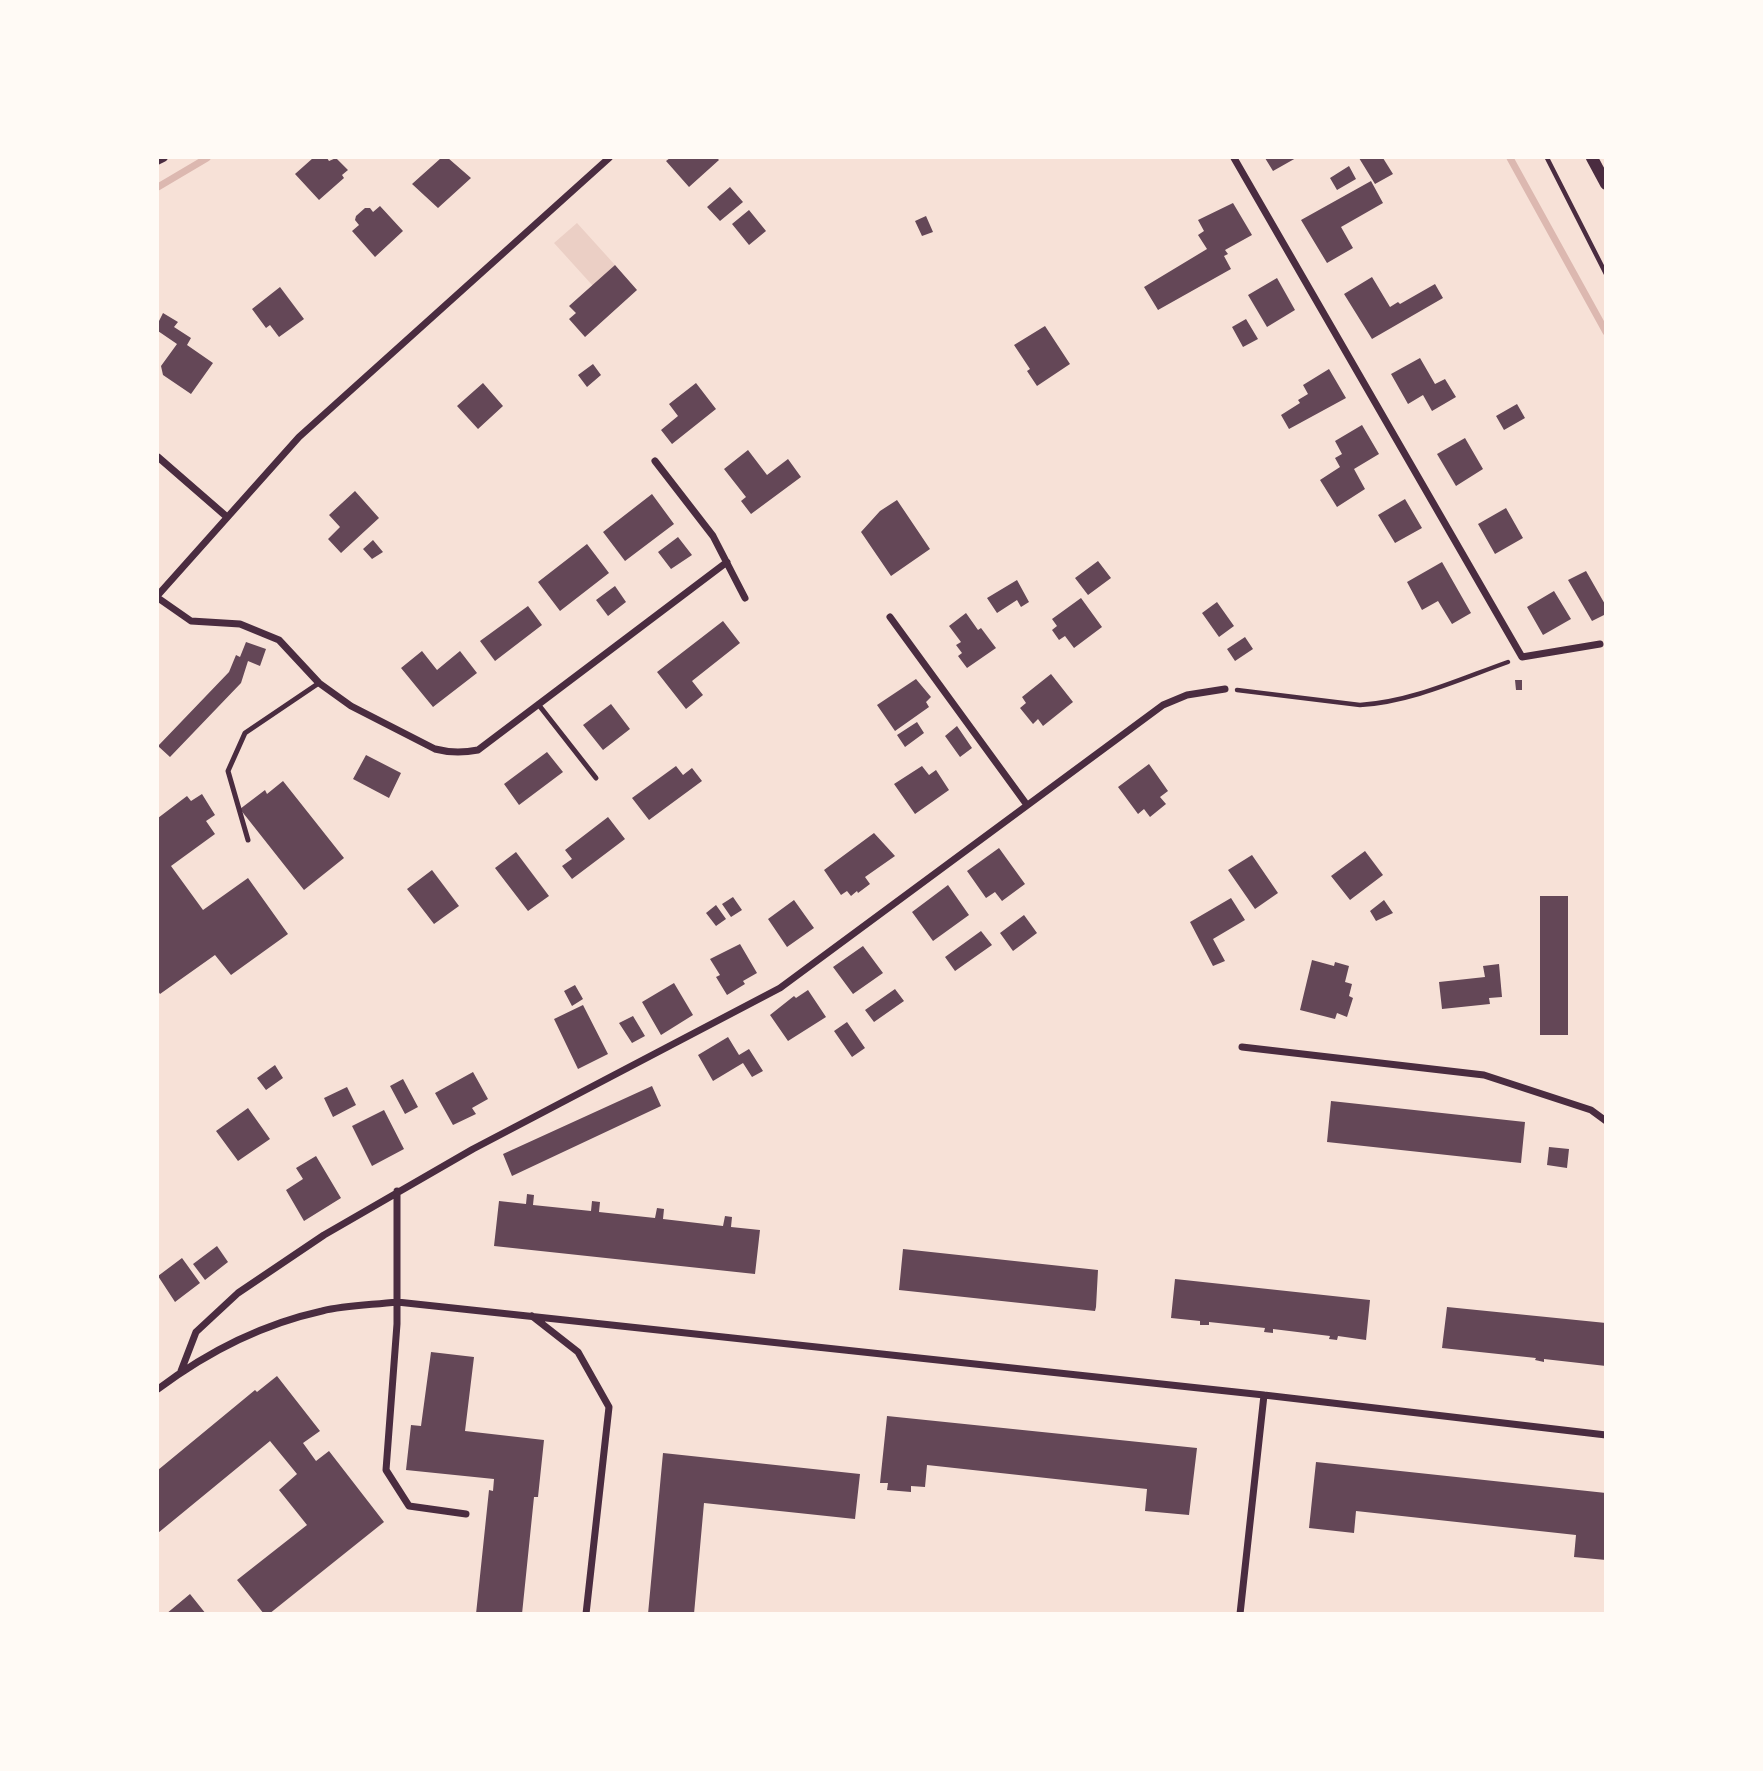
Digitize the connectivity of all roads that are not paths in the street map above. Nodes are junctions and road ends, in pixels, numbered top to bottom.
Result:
1 (164, 158) edge
2 (609, 158) edge
3 (1234, 158) edge
4 (1592, 158) edge
5 (158, 161) edge
6 (1605, 184) edge
7 (158, 457) edge
8 (655, 461) dead end
9 (227, 517) junction
10 (727, 562) junction
11 (158, 597) edge
12 (745, 598) dead end
13 (890, 617) dead end
14 (1600, 644) dead end
15 (319, 683) junction
16 (1225, 688) road end
17 (538, 704) junction
18 (596, 778) dead end
19 (1027, 805) junction
20 (248, 840) dead end
21 (1242, 1047) dead end
22 (1605, 1121) edge
23 (397, 1191) junction
24 (397, 1302) junction
25 (531, 1315) junction
26 (181, 1372) junction
27 (158, 1389) edge
28 (1264, 1395) junction
29 (1605, 1435) edge
30 (466, 1514) dead end
31 (586, 1614) edge
32 (1240, 1614) edge

1 - 5 street
2 - 9 street
3 - 14 street
4 - 6 street
7 - 9 street
8 - 10 street
9 - 11 street
10 - 12 street
10 - 17 street
11 - 15 street
13 - 19 street
15 - 17 street
15 - 20 lane
16 - 19 street
17 - 18 lane
19 - 23 street
21 - 22 street
23 - 24 street
23 - 26 street
24 - 25 street
24 - 26 street
24 - 30 street
25 - 28 street
25 - 31 street
26 - 27 street
28 - 29 street
28 - 32 street

